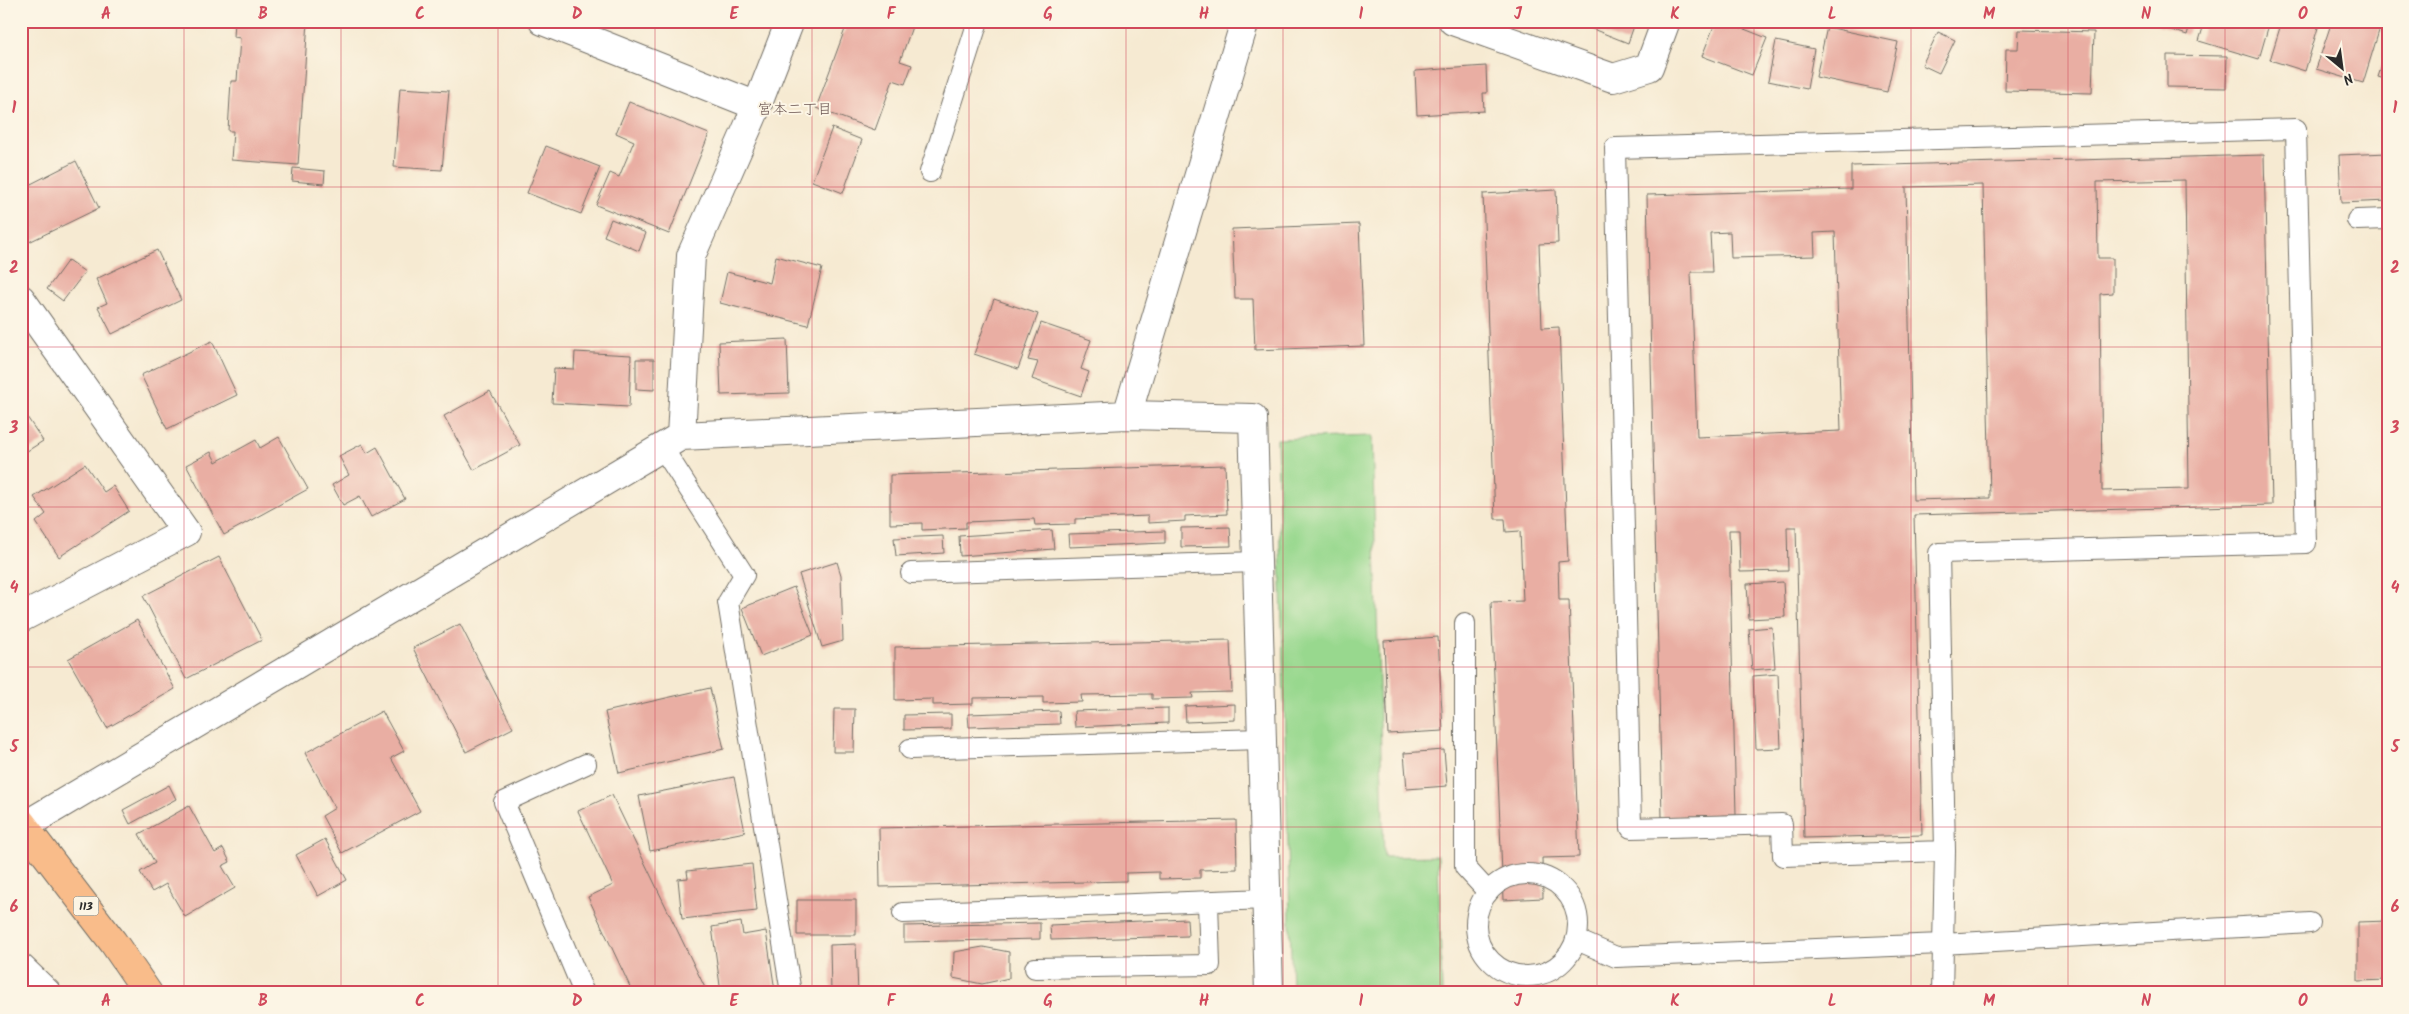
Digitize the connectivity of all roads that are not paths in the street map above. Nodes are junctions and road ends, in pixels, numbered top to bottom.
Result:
1 (542, 21) edge
2 (790, 21) edge
3 (978, 21) edge
4 (1245, 21) edge
5 (1453, 21) edge
6 (1666, 21) edge
7 (757, 106) junction
8 (930, 172) dead end
9 (2388, 219) edge
10 (2357, 220) dead end
11 (21, 299) edge
12 (1127, 415) junction
13 (672, 441) junction
14 (1256, 562) junction
15 (911, 573) dead end
16 (21, 618) edge
17 (1465, 623) dead end
18 (1262, 739) junction
19 (910, 749) dead end
20 (586, 764) dead end
21 (23, 824) edge
22 (1946, 851) junction
23 (1488, 892) junction
24 (1266, 899) junction
25 (1208, 902) junction
26 (903, 913) dead end
27 (2310, 923) dead end
28 (1577, 940) junction
29 (1942, 944) junction
30 (21, 968) edge
31 (1035, 968) dead end
32 (47, 993) edge
33 (148, 993) edge
34 (584, 993) edge
35 (791, 993) edge
36 (1268, 993) edge
37 (1942, 993) edge

1 - 7 street
2 - 7 street
3 - 8 lane
4 - 12 street
5 - 6 street
7 - 13 street
9 - 10 lane
11 - 16 street
12 - 13 street
12 - 14 street
13 - 21 street
13 - 35 lane
14 - 15 lane
14 - 18 street
17 - 23 lane
18 - 19 lane
18 - 24 street
20 - 34 lane
21 - 33 main road, 113
22 - 22 lane
22 - 29 lane
23 - 28 lane
23 - 28 lane
24 - 25 lane
24 - 36 street
25 - 26 lane
25 - 31 lane
27 - 29 lane
28 - 29 lane
29 - 37 lane
30 - 32 street

